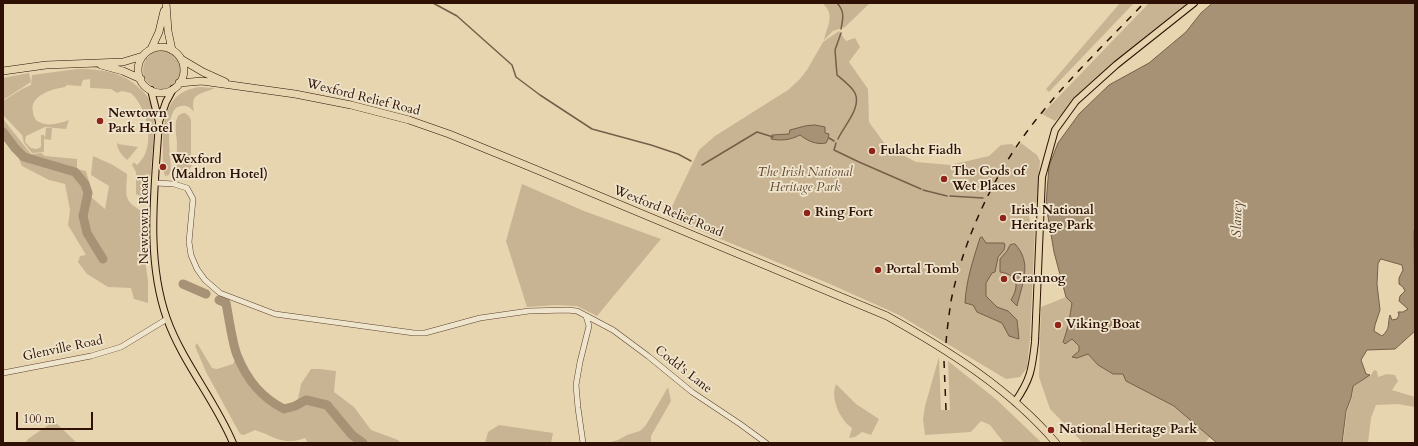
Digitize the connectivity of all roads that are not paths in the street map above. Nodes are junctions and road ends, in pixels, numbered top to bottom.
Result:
1 (1194, 3) edge
2 (166, 5) edge
3 (151, 49) junction
4 (172, 50) junction
5 (143, 56) junction
6 (181, 58) junction
7 (95, 63) junction
8 (3, 71) edge
9 (141, 79) junction
10 (180, 83) junction
11 (232, 86) junction
12 (174, 89) junction
13 (150, 90) junction
14 (159, 122) junction
15 (156, 182) junction
16 (586, 316) junction
17 (167, 319) junction
18 (3, 373) edge
19 (1015, 402) junction
20 (233, 443) edge
21 (583, 443) edge
22 (766, 443) edge
23 (1056, 443) edge

1 - 19 main road
2 - 3 highway
2 - 4 highway
3 - 4 highway
3 - 5 highway
4 - 6 highway
5 - 7 highway
5 - 9 highway
6 - 10 highway
6 - 11 highway, Wexford Relief Road
7 - 8 highway
7 - 9 highway
9 - 13 highway
10 - 11 highway, Wexford Relief Road
10 - 12 highway
11 - 19 highway, Wexford Relief Road
12 - 13 highway
12 - 14 main road, Newtown Road
13 - 14 main road, Newtown Road
14 - 15 main road, Newtown Road
15 - 16 street, Codd's Lane
15 - 17 main road, Newtown Road
16 - 21 street
16 - 22 street, Codd's Lane
17 - 18 street, Glenville Road
17 - 20 main road, Newtown Road
19 - 23 highway, Wexford Relief Road

